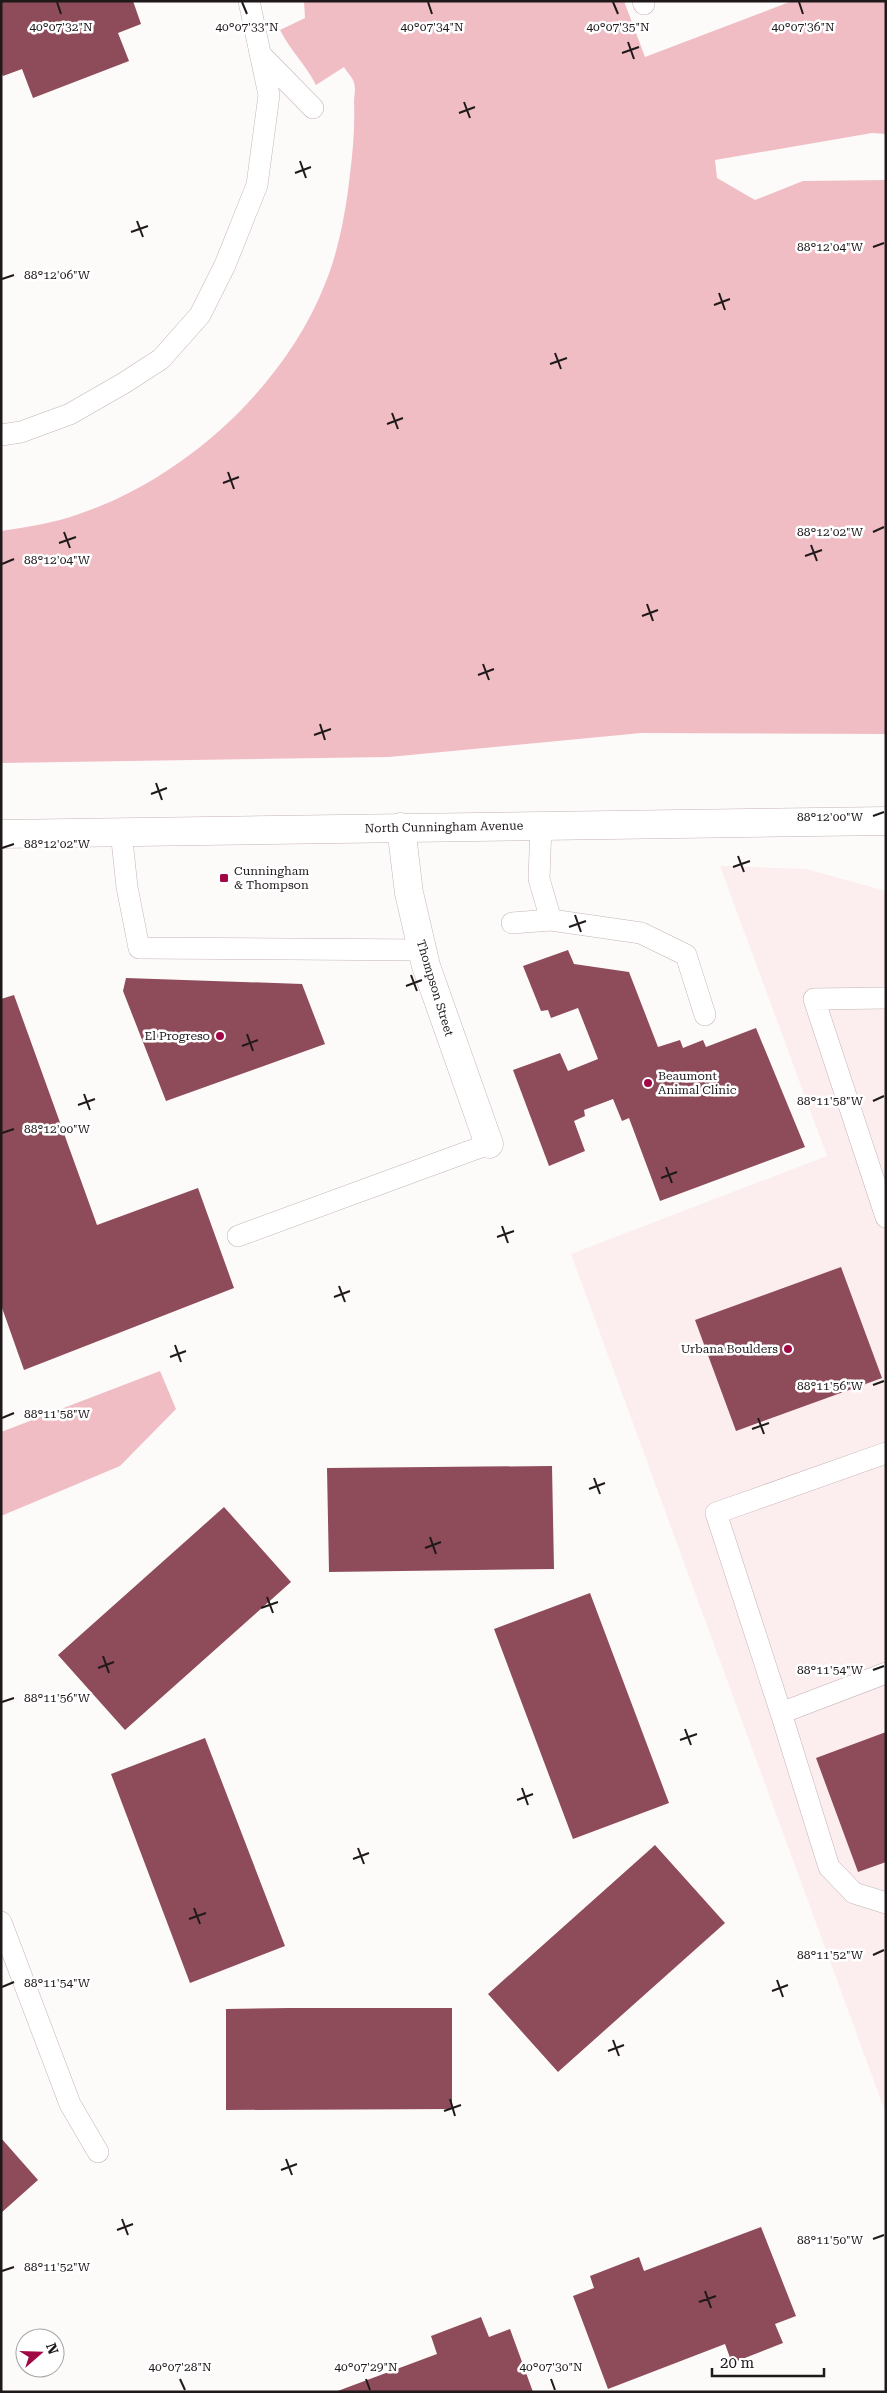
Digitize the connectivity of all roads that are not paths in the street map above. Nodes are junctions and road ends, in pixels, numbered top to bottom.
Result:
1 (249, 1) edge
2 (261, 54) junction
3 (313, 108) dead end
4 (1, 435) edge
5 (886, 822) edge
6 (541, 825) junction
7 (401, 827) junction
8 (122, 831) junction
9 (1, 834) edge
10 (551, 920) junction
11 (512, 923) dead end
12 (422, 950) junction
13 (886, 998) edge
14 (705, 1015) dead end
15 (489, 1144) joint
16 (886, 1217) edge
17 (238, 1236) dead end
18 (886, 1453) edge
19 (886, 1673) edge
20 (781, 1713) junction
21 (886, 1903) edge
22 (1, 1922) edge
23 (98, 2152) dead end

1 - 2 lane
2 - 3 lane
2 - 4 lane
5 - 6 main road, North Cunningham Avenue
6 - 7 main road, North Cunningham Avenue
6 - 10 lane
7 - 8 main road, North Cunningham Avenue
7 - 12 main road, Thompson Street
8 - 9 main road, North Cunningham Avenue
8 - 12 lane
10 - 11 lane
10 - 14 lane
12 - 15 main road, Thompson Street
13 - 16 lane
15 - 17 lane
18 - 20 lane
19 - 20 lane
20 - 21 lane
22 - 23 lane

